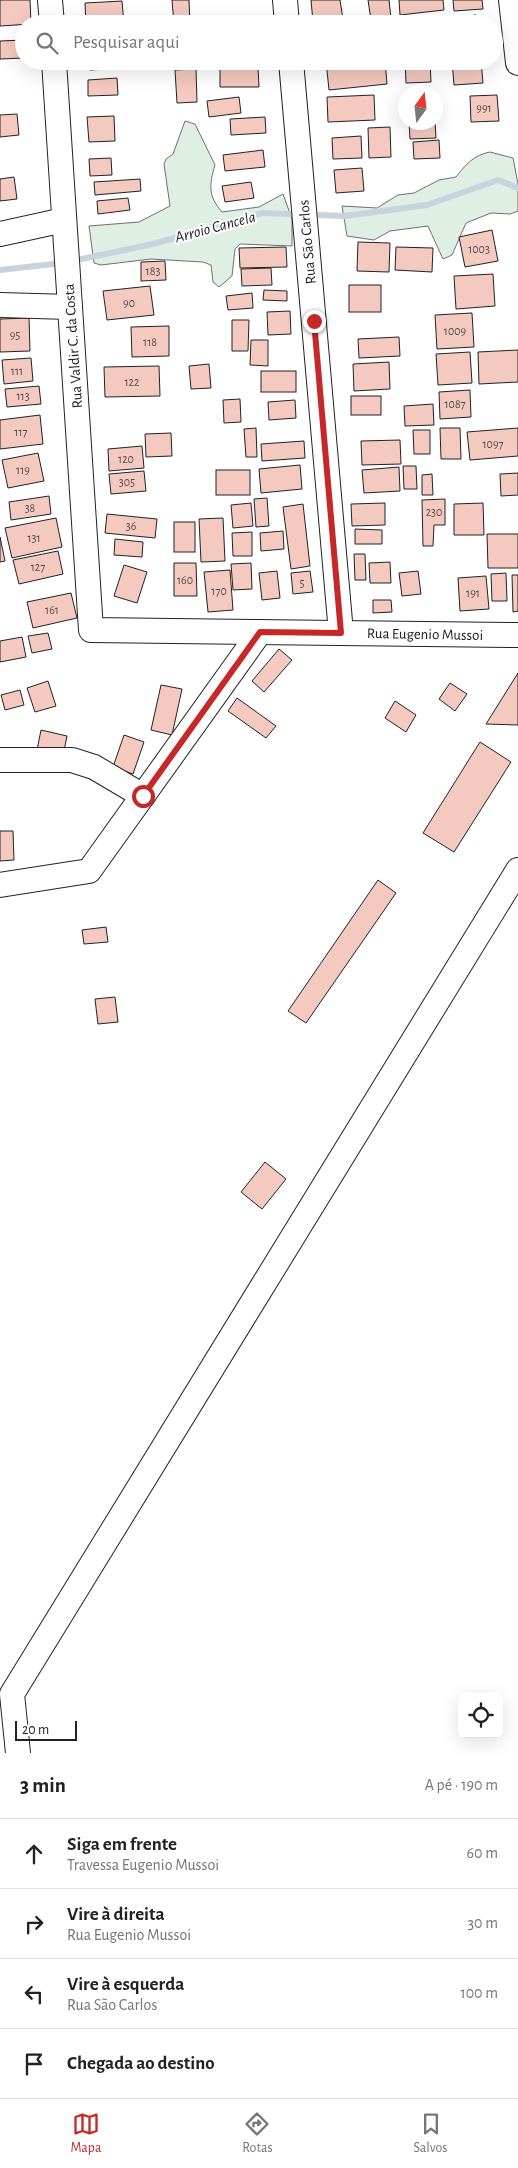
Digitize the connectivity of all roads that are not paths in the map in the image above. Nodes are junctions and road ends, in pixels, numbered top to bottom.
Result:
1 (50, 0) edge
2 (285, 0) edge
3 (512, 0) edge
4 (51, 15) edge
5 (286, 15) edge
6 (518, 63) edge
7 (55, 70) edge
8 (292, 70) edge
9 (65, 229) junction
10 (0, 234) edge
11 (0, 305) edge
12 (70, 307) junction
13 (91, 630) joint
14 (260, 632) junction
15 (341, 633) junction
16 (518, 634) edge
17 (0, 760) edge
18 (143, 796) junction
19 (518, 870) edge
20 (0, 884) edge
21 (18, 1753) edge

1 - 4 street
2 - 5 street
3 - 6 street
7 - 9 street, Rua Valdir C. da Costa
8 - 15 street, Rua São Carlos
9 - 10 street
9 - 12 street, Rua Valdir C. da Costa
11 - 12 street
12 - 13 street, Rua Valdir C. da Costa
13 - 14 street, Rua Eugenio Mussoi
14 - 15 street, Rua Eugenio Mussoi
14 - 18 street
15 - 16 street, Rua Eugenio Mussoi
17 - 18 street
18 - 20 street
19 - 21 street

